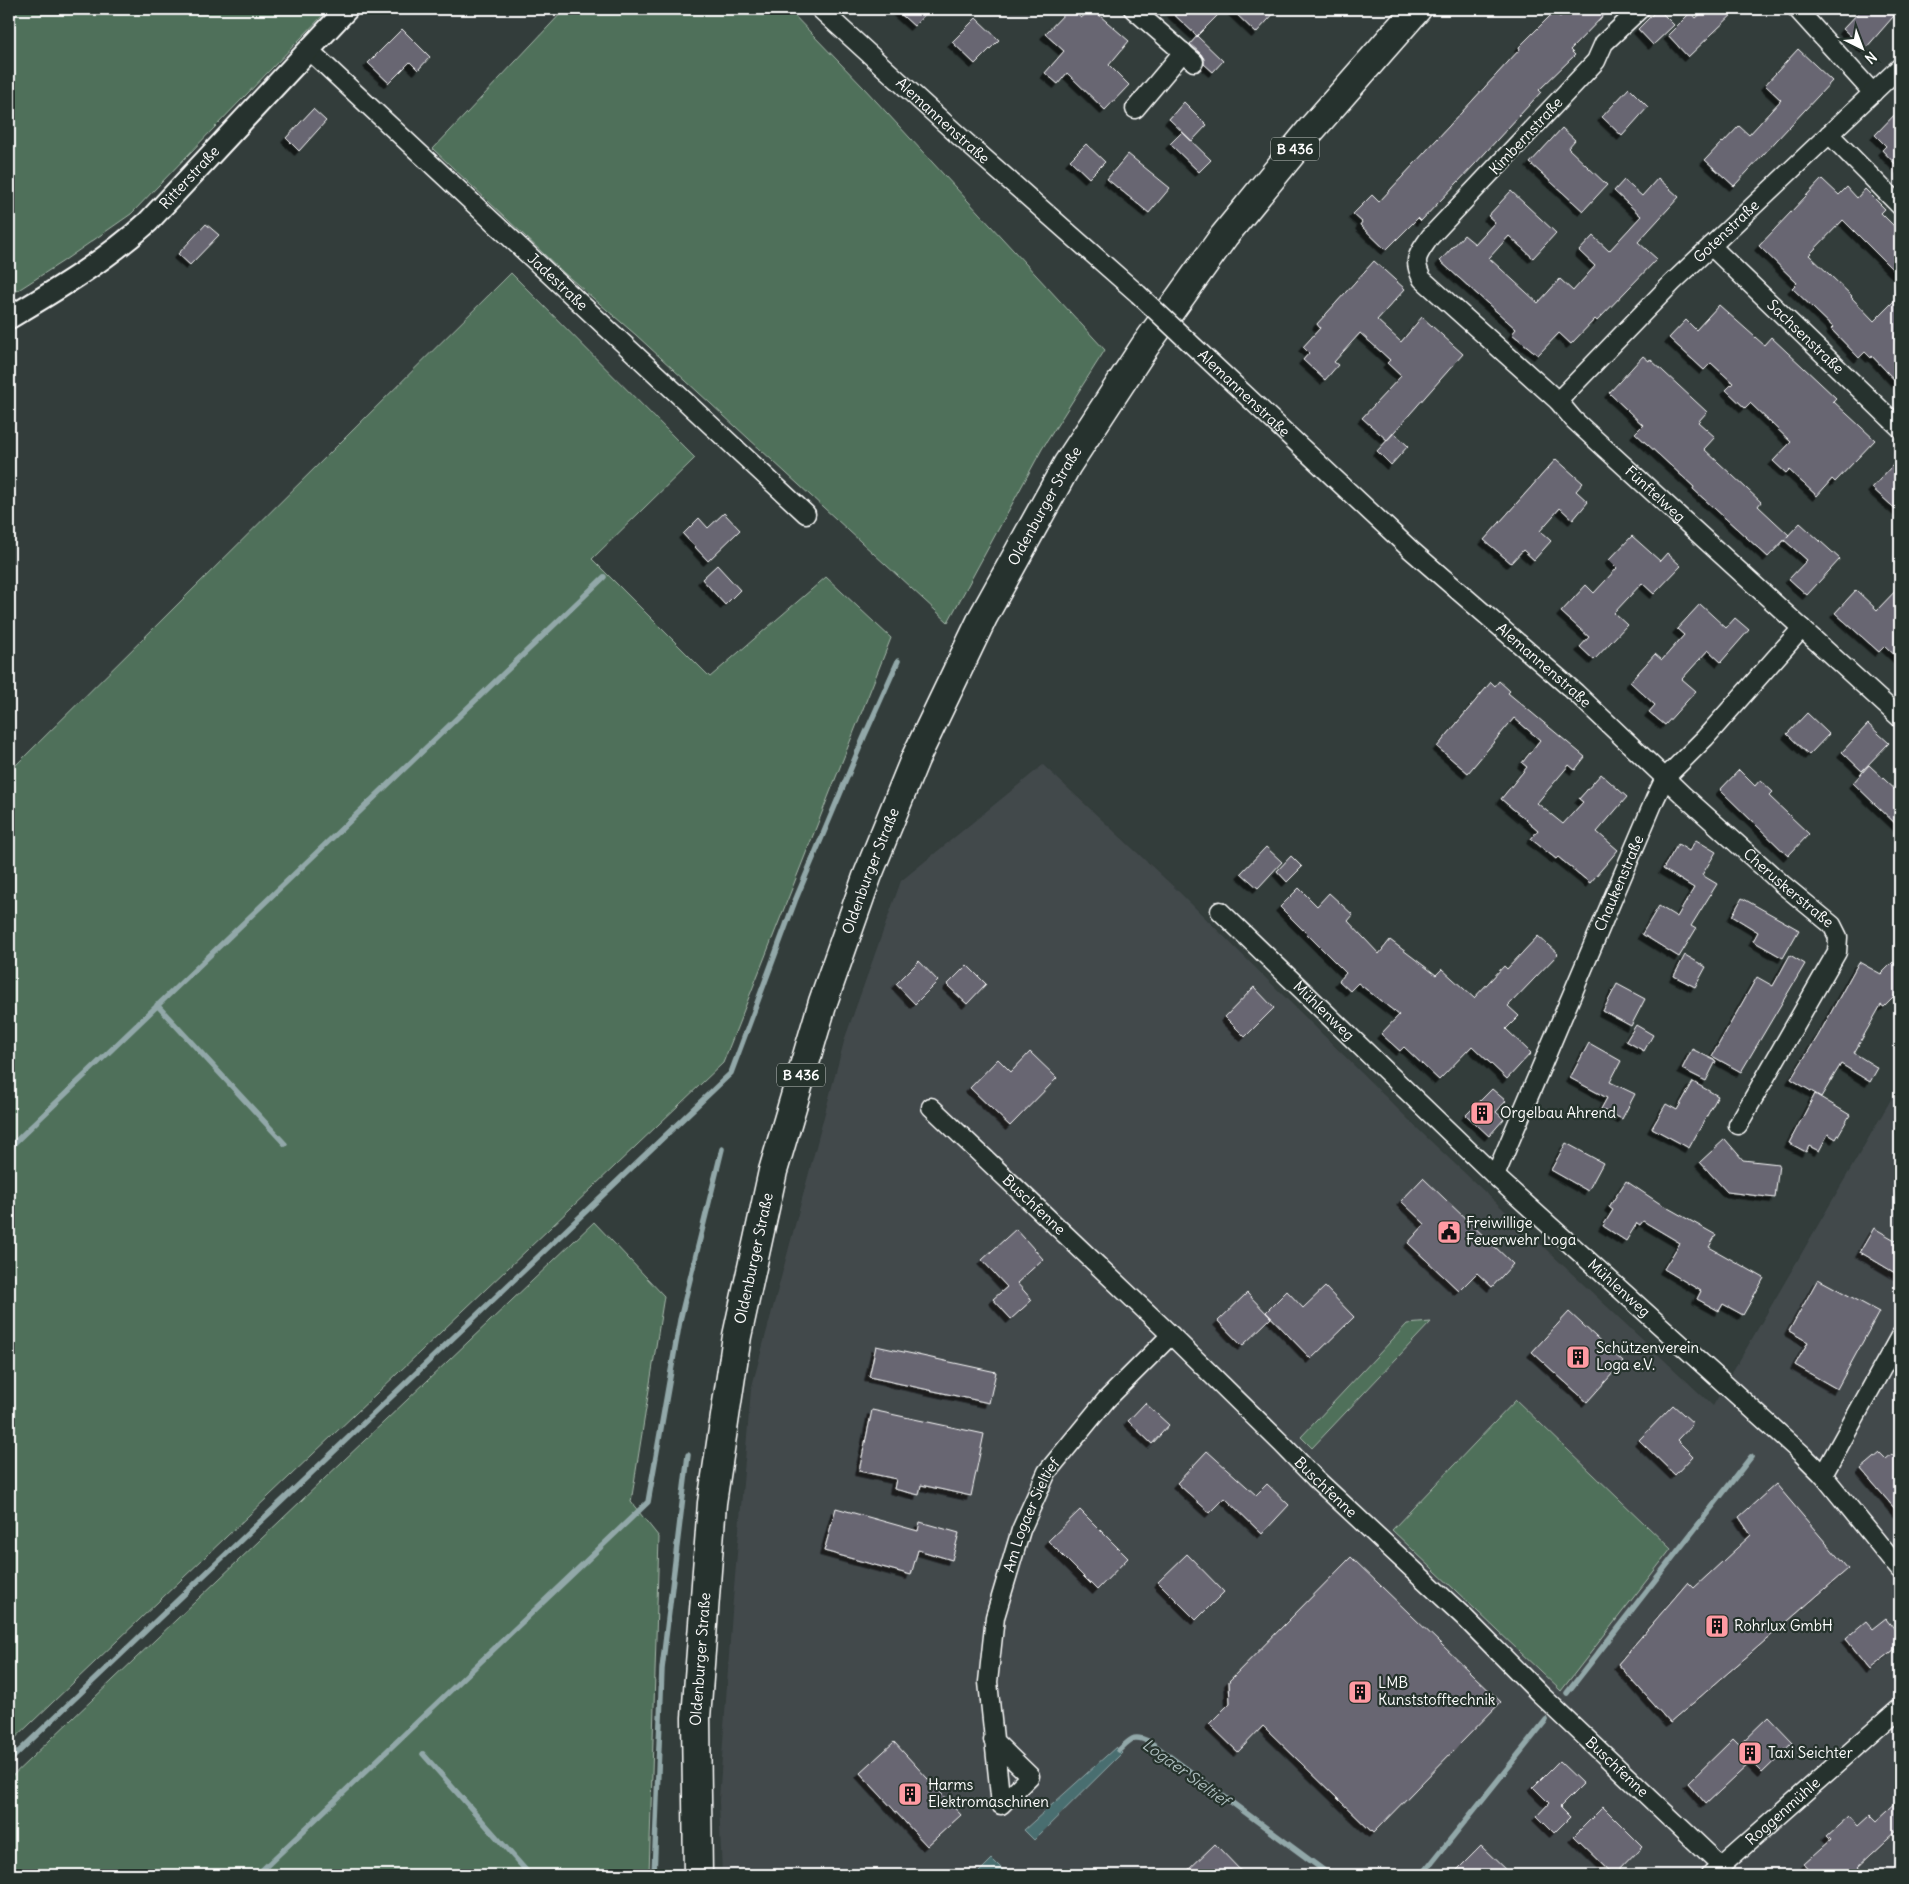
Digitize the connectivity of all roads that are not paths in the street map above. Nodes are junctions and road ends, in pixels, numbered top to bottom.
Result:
1 (347, 9) edge
2 (820, 9) edge
3 (1417, 9) edge
4 (1640, 9) edge
5 (1797, 9) edge
6 (1136, 10) edge
7 (309, 50) junction
8 (1900, 67) edge
9 (1873, 93) junction
10 (1135, 110) dead end
11 (1830, 134) junction
12 (1900, 206) edge
13 (1711, 246) junction
14 (1416, 266) joint
15 (9, 318) edge
16 (1558, 401) junction
17 (1900, 428) edge
18 (806, 514) dead end
19 (1802, 628) junction
20 (1900, 718) edge
21 (1665, 778) junction
22 (1220, 911) dead end
23 (931, 1107) dead end
24 (1738, 1125) dead end
25 (1494, 1176) junction
26 (1171, 1335) junction
27 (1900, 1336) edge
28 (1823, 1475) junction
29 (1900, 1570) edge
30 (1900, 1708) edge
31 (993, 1740) dead end
32 (1716, 1870) edge
33 (698, 1875) edge

1 - 7 street, Ritterstraße
2 - 21 street, Alemannenstraße, bridge
3 - 33 main road, Oldenburger Straße / B 436
4 - 14 street, Kimbernstraße
5 - 9 street
6 - 10 street
7 - 15 street, Ritterstraße
7 - 18 street, Jadestraße
8 - 9 street, Gotenstraße
9 - 11 street, Gotenstraße
11 - 12 street
11 - 13 street, Gotenstraße
13 - 16 street, Gotenstraße
13 - 17 street, Sachsenstraße
14 - 16 street, Fünftelweg
16 - 19 street, Fünftelweg
19 - 20 street, Fünftelweg
19 - 21 street, Chaukenstraße
21 - 24 street, Cheruskerstraße
21 - 25 street, Chaukenstraße
22 - 25 street, Mühlenweg
23 - 26 street, Buschfenne
25 - 28 street, Mühlenweg
26 - 31 street, Am Logaer Sieltief
26 - 32 street, Buschfenne
27 - 28 street
28 - 29 street, Mühlenweg
30 - 32 street, Roggenmühle

